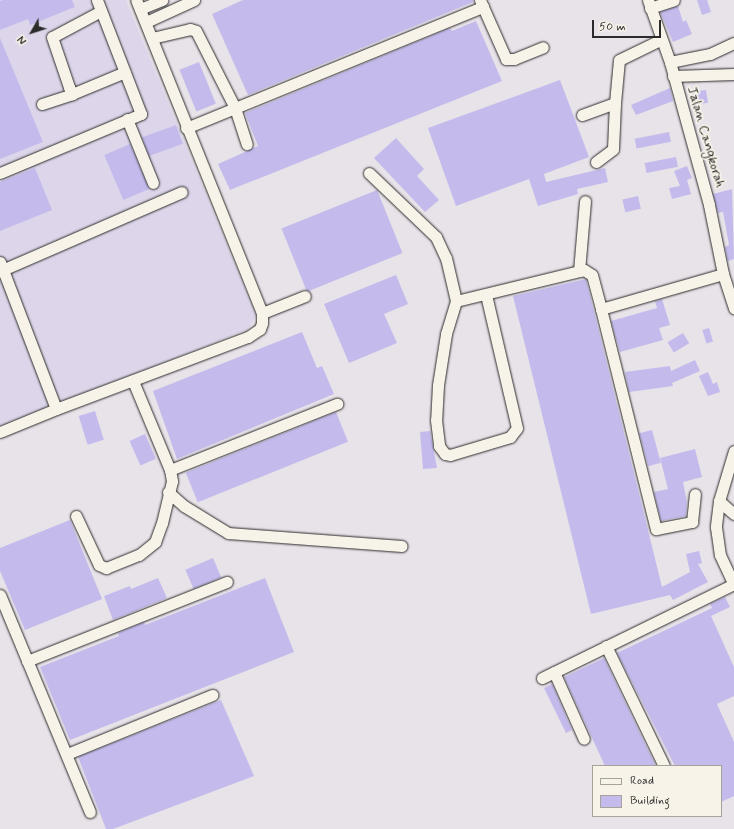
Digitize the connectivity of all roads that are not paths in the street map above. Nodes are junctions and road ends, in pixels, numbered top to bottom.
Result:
1 (97, 0) edge
2 (194, 0) edge
3 (674, 0) edge
4 (157, 1) edge
5 (482, 3) edge
6 (649, 4) edge
7 (138, 5) edge
8 (101, 11) junction
9 (146, 22) junction
10 (152, 38) junction
11 (660, 40) junction
12 (734, 43) edge
13 (543, 47) dead end
14 (670, 62) junction
15 (125, 72) junction
16 (734, 74) edge
17 (673, 76) junction
18 (72, 94) junction
19 (615, 103) junction
20 (42, 104) dead end
21 (235, 108) junction
22 (582, 115) dead end
23 (127, 119) junction
24 (186, 128) junction
25 (247, 144) dead end
26 (596, 162) dead end
27 (0, 173) edge
28 (369, 173) dead end
29 (153, 184) dead end
30 (182, 192) dead end
31 (585, 201) dead end
32 (1, 267) edge
33 (579, 270) junction
34 (724, 274) junction
35 (486, 295) junction
36 (305, 296) dead end
37 (456, 301) junction
38 (734, 308) edge
39 (601, 309) junction
40 (262, 313) junction
41 (133, 380) junction
42 (337, 404) dead end
43 (56, 409) junction
44 (0, 432) edge
45 (734, 451) edge
46 (170, 470) junction
47 (168, 492) junction
48 (695, 494) dead end
49 (719, 500) junction
50 (734, 514) edge
51 (76, 516) dead end
52 (402, 546) dead end
53 (227, 582) dead end
54 (734, 585) edge
55 (0, 595) edge
56 (606, 646) junction
57 (27, 661) junction
58 (554, 672) junction
59 (542, 678) dead end
60 (212, 695) dead end
61 (584, 739) dead end
62 (67, 754) junction
63 (664, 765) edge
64 (90, 812) dead end

1 - 8 street
2 - 9 street
3 - 6 street
4 - 7 street
5 - 13 street
5 - 21 street
6 - 11 street, Jalan Cangkorah
7 - 9 street
8 - 15 street
8 - 18 street
9 - 10 street
10 - 21 street
10 - 24 street
11 - 14 street, Jalan Cangkorah
11 - 19 street
12 - 14 street
14 - 17 street, Jalan Cangkorah
15 - 18 street
15 - 23 street
16 - 17 street
17 - 34 street, Jalan Cangkorah
18 - 20 street
19 - 22 street
19 - 26 street
21 - 24 street
21 - 25 street
23 - 27 street
23 - 29 street
24 - 40 street
28 - 37 street
30 - 32 street
31 - 33 street
32 - 43 street
33 - 35 street
33 - 39 street
34 - 38 street, Jalan Cangkorah
34 - 39 street
35 - 37 street
35 - 37 street
36 - 40 street
39 - 48 street
40 - 41 street
41 - 43 street
41 - 46 street
42 - 46 street
43 - 44 street
45 - 49 street
46 - 47 street
47 - 51 street
47 - 52 street
49 - 50 street
49 - 54 street
53 - 57 street
54 - 56 street
55 - 57 street
56 - 58 street
56 - 63 street
57 - 62 street
58 - 59 street
58 - 61 street
60 - 62 street
62 - 64 street

